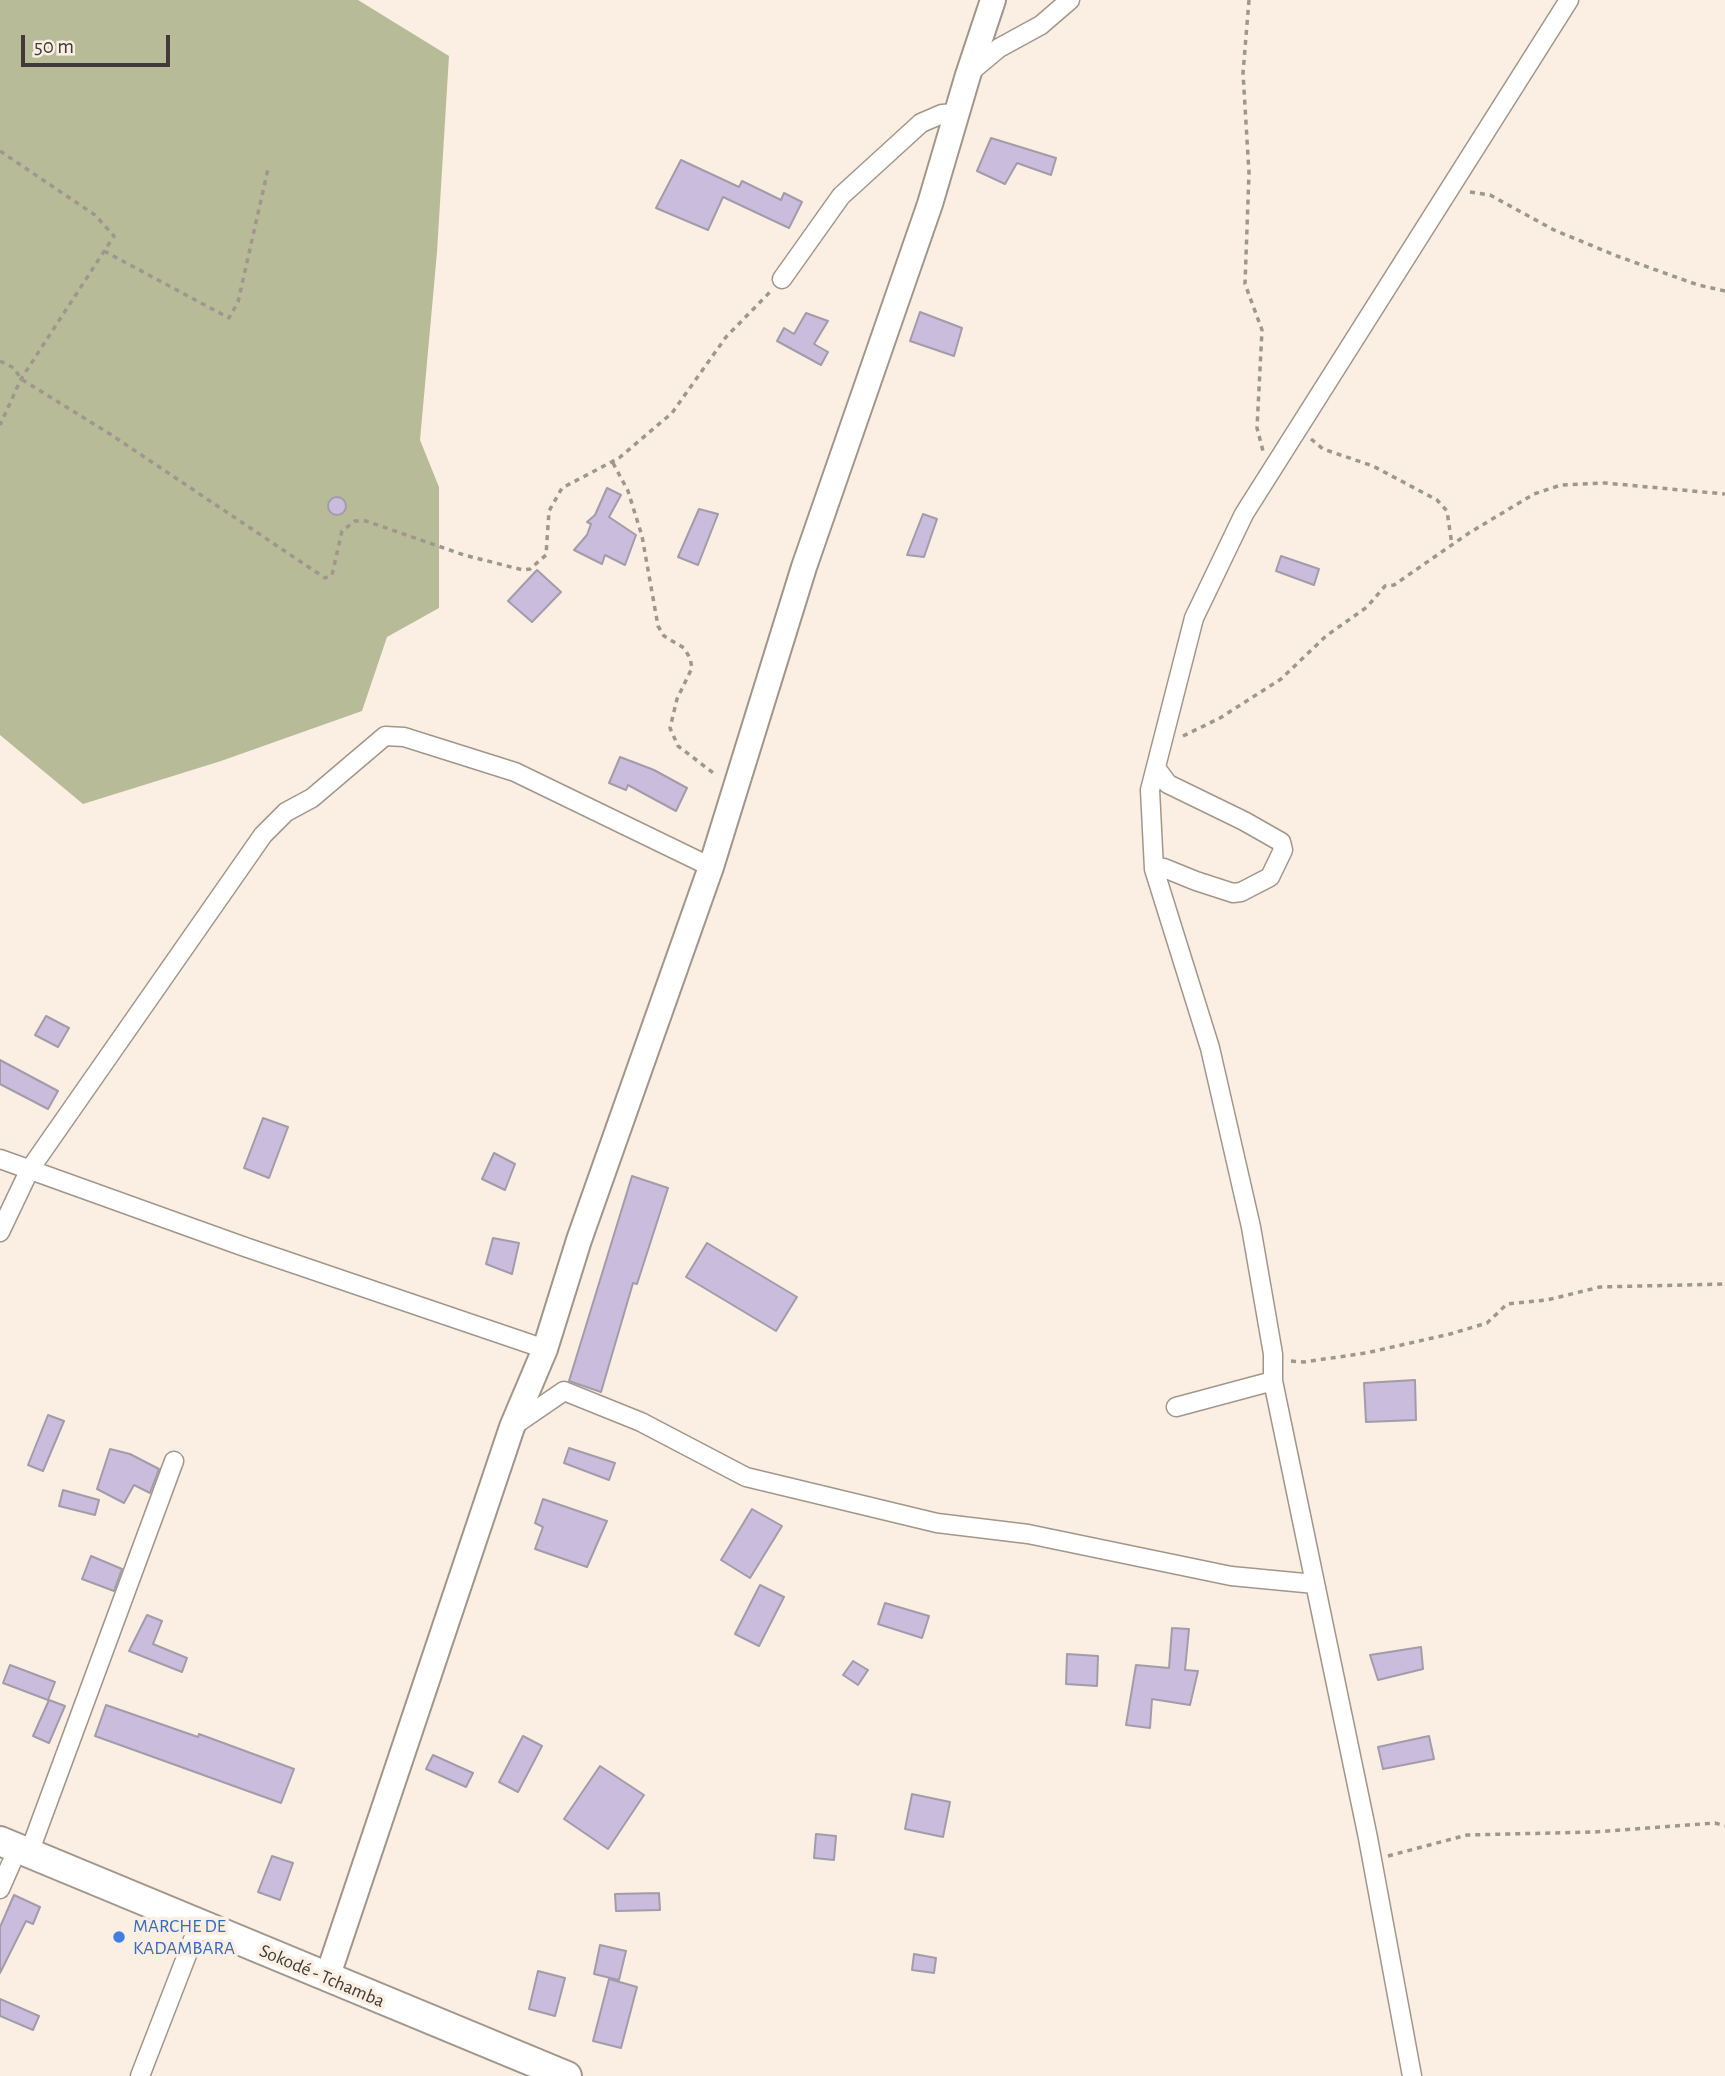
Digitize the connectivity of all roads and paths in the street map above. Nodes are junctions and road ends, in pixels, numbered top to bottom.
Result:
1 (993, 0) edge
2 (1070, 0) edge
3 (1249, 0) edge
4 (1570, 0) edge
5 (968, 75) junction
6 (957, 113) junction
7 (0, 151) edge
8 (268, 169) dead end
9 (1439, 205) junction
10 (104, 251) junction
11 (782, 279) joint
12 (1725, 290) edge
13 (0, 361) edge
14 (21, 379) junction
15 (0, 425) edge
16 (1301, 426) junction
17 (612, 462) junction
18 (1269, 473) junction
19 (1725, 494) edge
20 (1452, 545) junction
21 (1161, 747) junction
22 (1156, 768) junction
23 (734, 789) junction
24 (711, 867) junction
25 (1154, 869) junction
26 (0, 1159) edge
27 (30, 1169) junction
28 (0, 1232) edge
29 (1725, 1284) edge
30 (545, 1349) junction
31 (1273, 1354) junction
32 (1273, 1381) junction
33 (1176, 1407) dead end
34 (512, 1427) junction
35 (174, 1461) dead end
36 (1315, 1584) junction
37 (1725, 1826) edge
38 (16, 1847) edge
39 (1372, 1861) junction
40 (0, 1889) edge
41 (199, 1924) junction
42 (327, 1978) junction
43 (140, 2076) edge
44 (567, 2076) edge
45 (1412, 2076) edge

1 - 5 main road
2 - 5 street
3 - 18 path
4 - 9 street
5 - 6 main road
6 - 11 street
6 - 23 main road
7 - 10 path
8 - 10 path
9 - 12 path
9 - 16 street
10 - 14 path
11 - 17 path
13 - 14 path
14 - 15 path
14 - 17 path
16 - 18 street
16 - 20 path
17 - 23 path
18 - 21 street
19 - 20 path
20 - 21 path
21 - 22 street
22 - 25 street
22 - 25 street
23 - 24 main road
24 - 27 street
24 - 30 main road
25 - 31 street
26 - 27 street
27 - 28 street
27 - 30 street
29 - 31 path
30 - 34 main road
31 - 32 street
32 - 33 street
32 - 36 street
34 - 36 street
34 - 42 main road
35 - 38 street
36 - 39 street
37 - 39 path
38 - 40 street
38 - 41 main road, Sokodé - Tchamba
39 - 45 street
41 - 42 main road, Sokodé - Tchamba
41 - 43 street
42 - 44 main road, Sokodé - Tchamba

